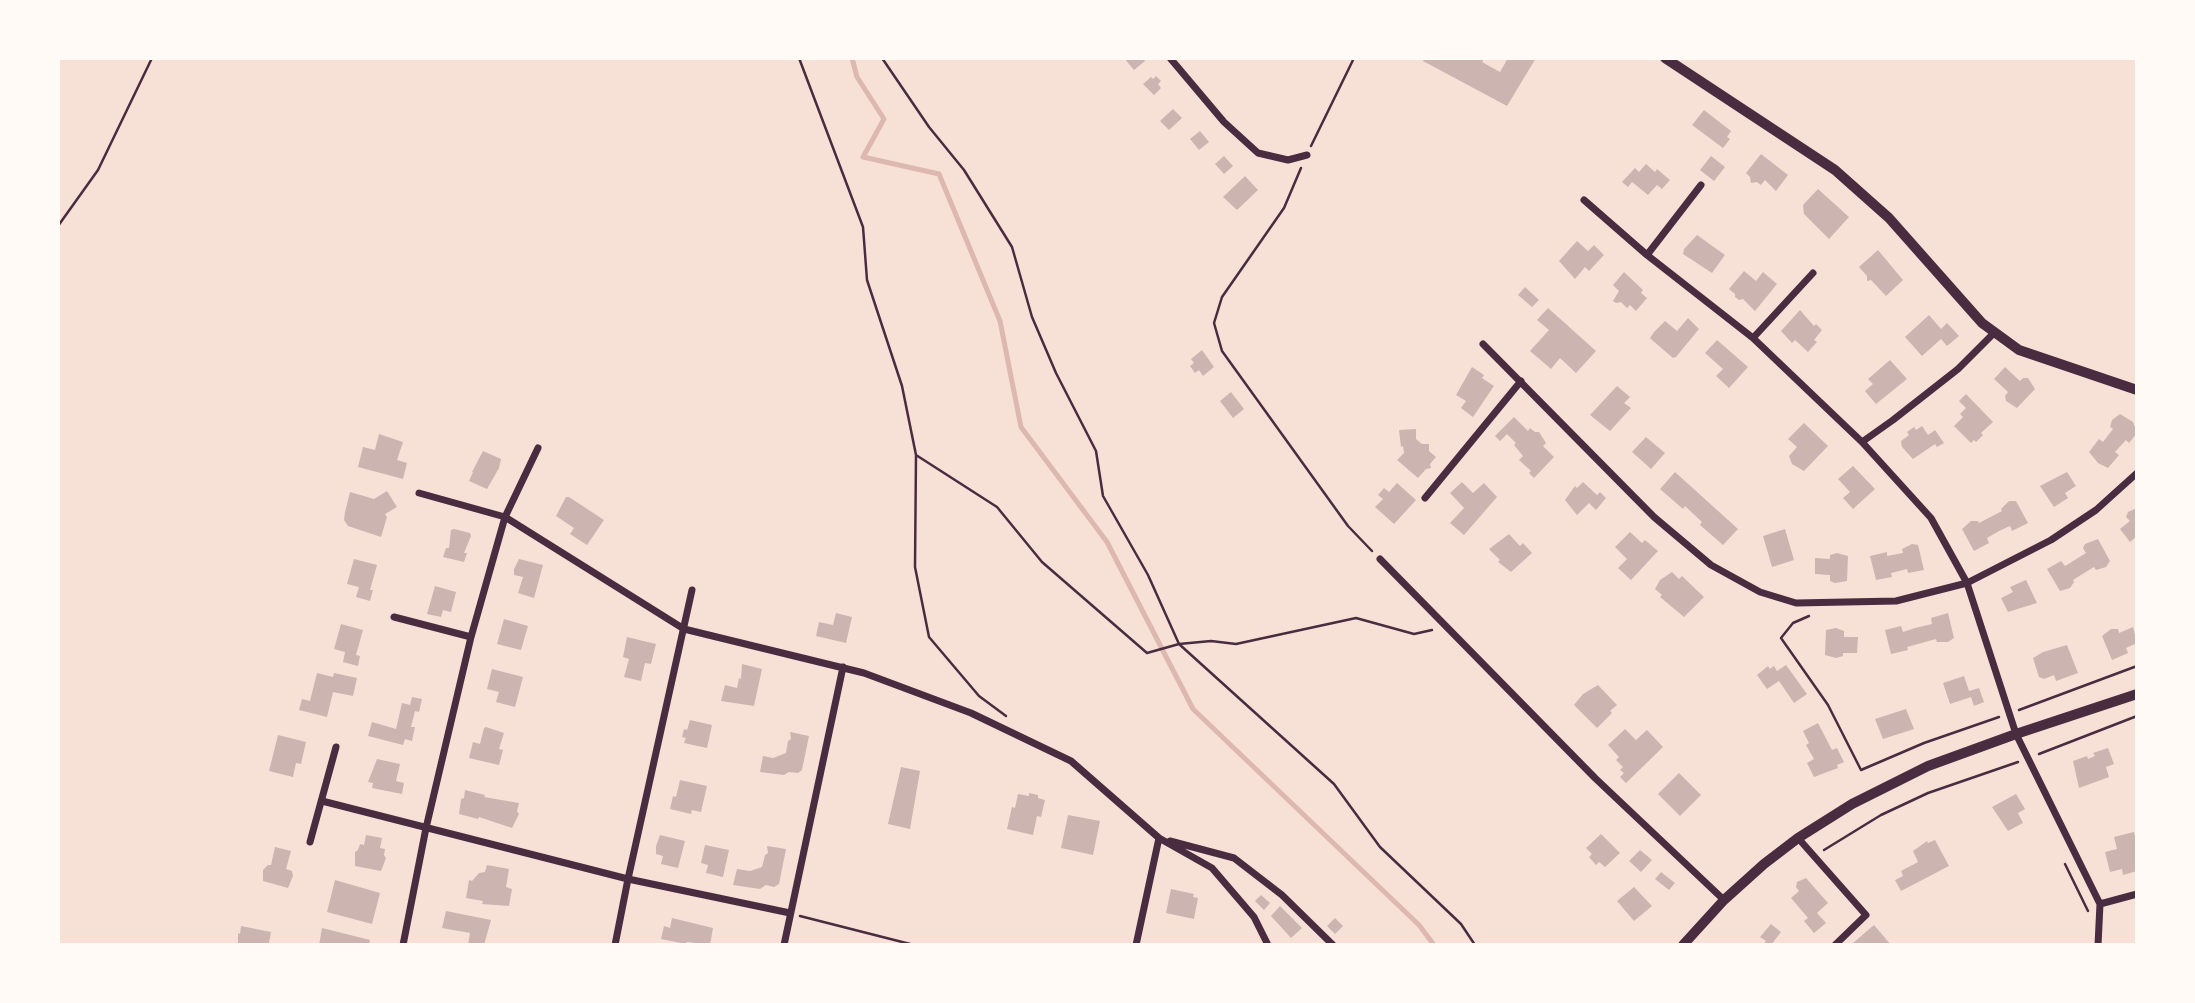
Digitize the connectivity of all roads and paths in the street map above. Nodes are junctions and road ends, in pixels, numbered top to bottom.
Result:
1 (152, 58) edge
2 (799, 58) edge
3 (882, 58) edge
4 (1170, 58) edge
5 (1354, 58) edge
6 (1665, 58) edge
7 (1307, 155) junction
8 (1701, 186) dead end
9 (1584, 200) dead end
10 (58, 226) edge
11 (1647, 255) junction
12 (1813, 274) dead end
13 (1994, 332) junction
14 (1753, 338) junction
15 (1483, 344) dead end
16 (1521, 381) junction
17 (2137, 390) edge
18 (1862, 442) junction
19 (538, 448) dead end
20 (916, 455) junction
21 (2137, 473) edge
22 (419, 493) dead end
23 (1425, 498) dead end
24 (505, 517) junction
25 (1380, 559) joint
26 (1967, 583) junction
27 (692, 590) dead end
28 (1822, 602) junction
29 (394, 617) dead end
30 (1446, 627) junction
31 (684, 629) junction
32 (471, 637) junction
33 (1180, 644) junction
34 (2137, 666) edge
35 (842, 667) junction
36 (2137, 694) edge
37 (2010, 713) junction
38 (2137, 716) edge
39 (1010, 718) dead end
40 (2016, 734) junction
41 (336, 747) dead end
42 (2035, 755) dead end
43 (2018, 762) dead end
44 (323, 801) junction
45 (426, 828) junction
46 (1160, 838) junction
47 (1798, 838) junction
48 (310, 842) dead end
49 (1821, 852) dead end
50 (628, 879) junction
51 (2137, 894) edge
52 (1724, 900) junction
53 (2100, 904) junction
54 (790, 913) junction
55 (403, 945) edge
56 (615, 945) edge
57 (784, 945) edge
58 (914, 945) edge
59 (1136, 945) edge
60 (1268, 945) edge
61 (1333, 945) edge
62 (1475, 945) edge
63 (1683, 945) edge
64 (1835, 945) edge
65 (2098, 945) edge

1 - 10 path
2 - 20 path
3 - 33 path
4 - 7 street
5 - 7 path
6 - 13 street
7 - 25 path
8 - 11 street
9 - 11 street
11 - 14 street
12 - 14 street
13 - 17 street
13 - 18 street
14 - 18 street
15 - 16 street
16 - 23 street
16 - 28 street
18 - 26 street
19 - 24 street
20 - 33 path
20 - 39 path
21 - 26 street
22 - 24 street
24 - 31 street
24 - 32 street
25 - 30 street
26 - 28 street
26 - 37 street
27 - 31 street
28 - 37 path
29 - 32 street
30 - 33 path
30 - 52 street
31 - 35 street
31 - 50 street
32 - 45 street
33 - 62 path
34 - 37 path
35 - 46 street
35 - 54 street
36 - 40 street
37 - 40 street
38 - 42 path
40 - 47 street
40 - 53 street
41 - 44 street
43 - 49 path
44 - 45 street
44 - 48 street
45 - 50 street
45 - 55 street
46 - 59 street
46 - 60 street
46 - 61 street
47 - 52 street
47 - 64 street
50 - 54 street
50 - 56 street
51 - 53 street
52 - 63 street
53 - 65 street
54 - 57 street
54 - 58 path

